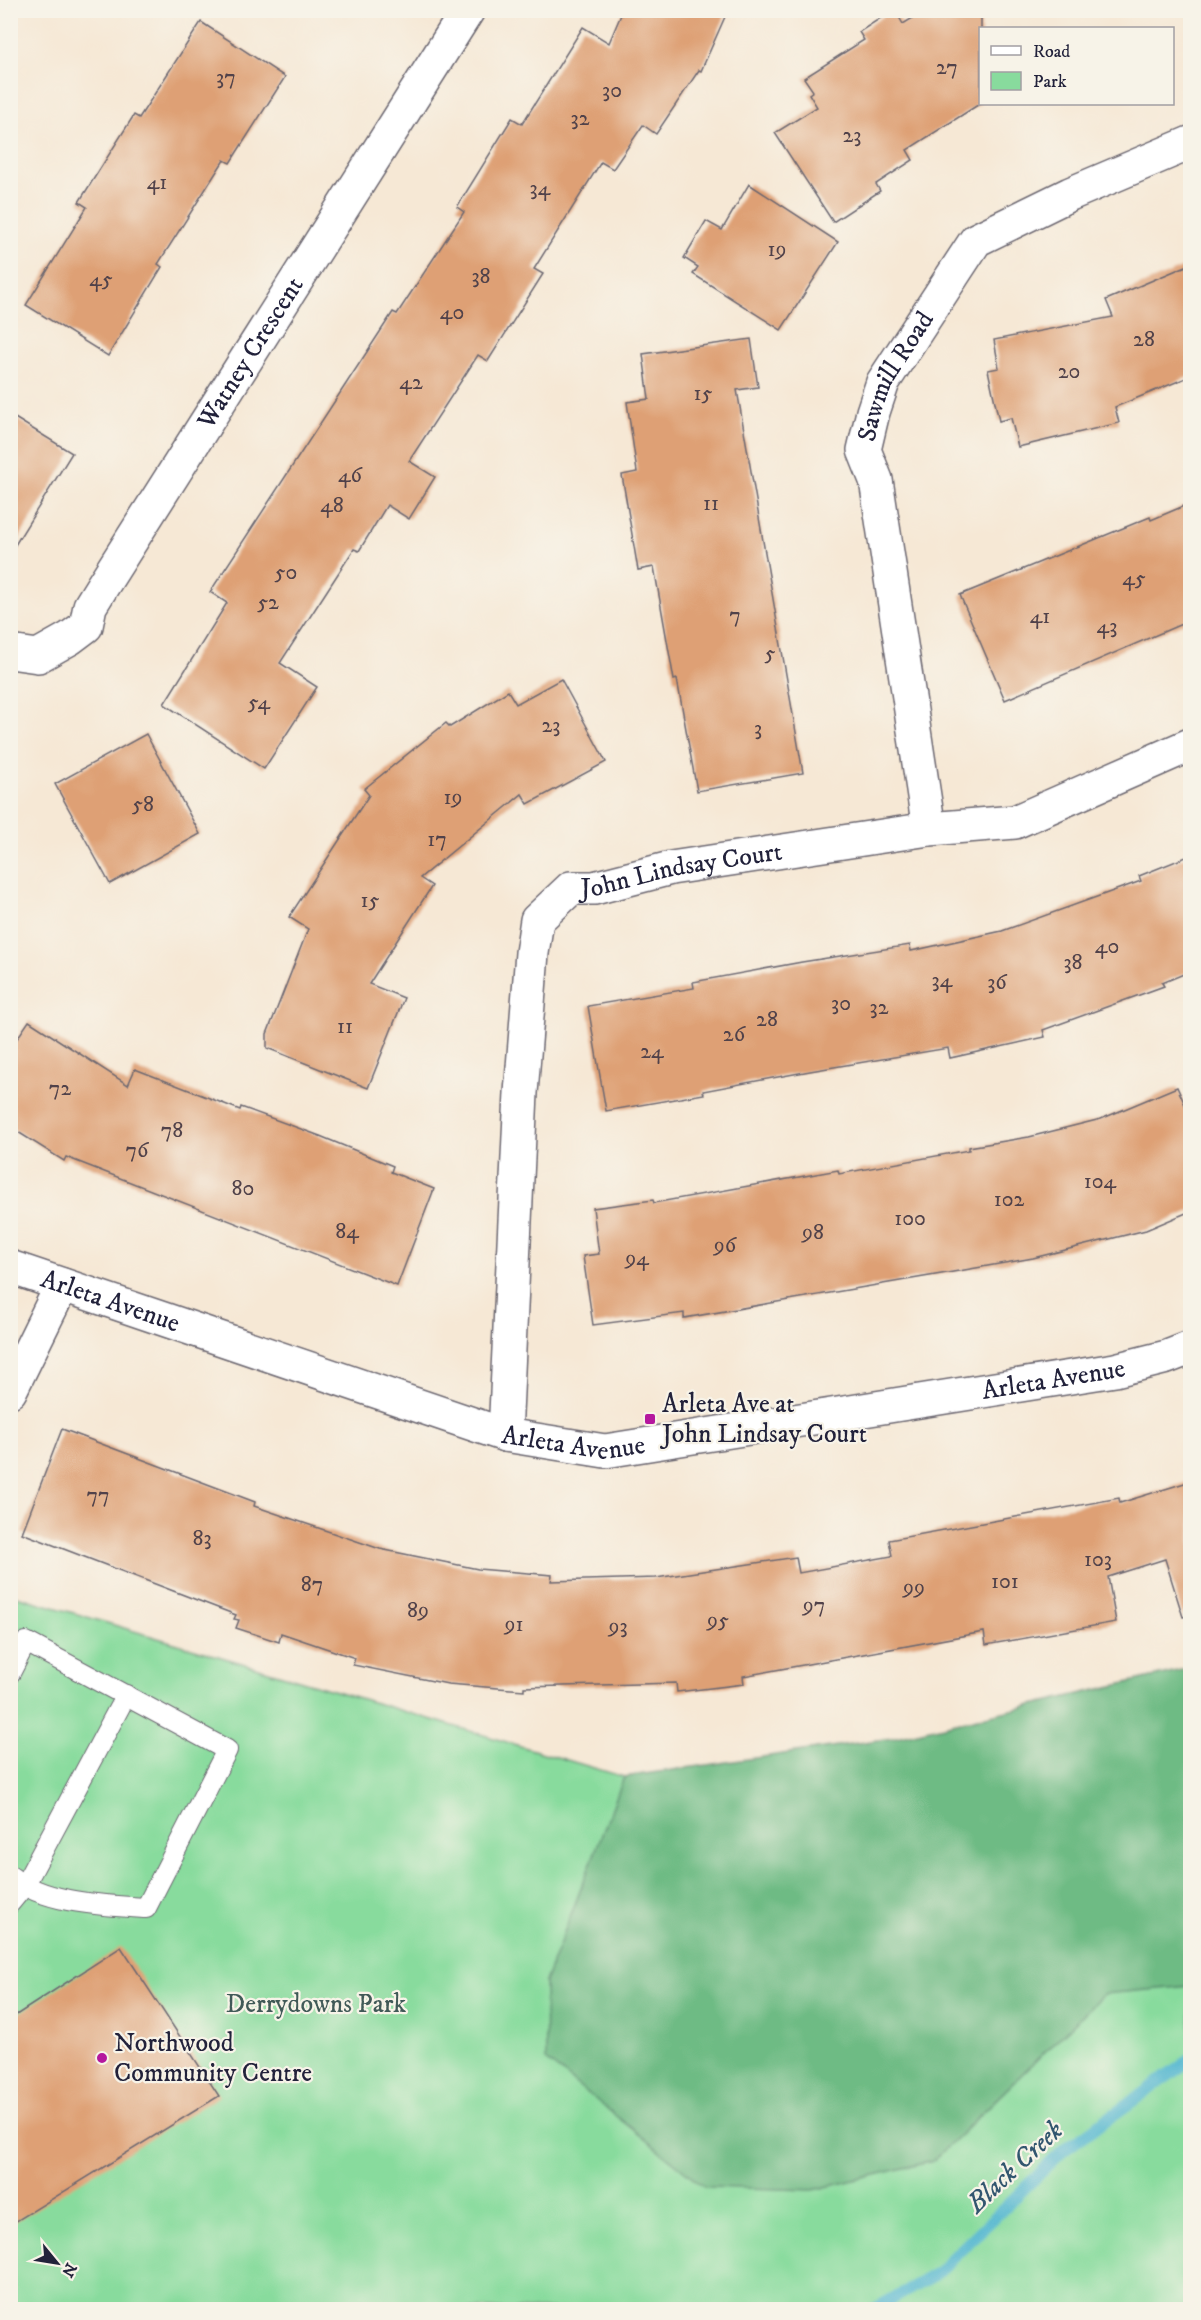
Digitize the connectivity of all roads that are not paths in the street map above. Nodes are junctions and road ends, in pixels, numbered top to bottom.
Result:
1 (468, 10) edge
2 (1191, 143) edge
3 (10, 652) edge
4 (1191, 745) edge
5 (929, 829) junction
6 (10, 1267) edge
7 (62, 1285) junction
8 (1191, 1348) edge
9 (10, 1391) edge
10 (506, 1435) junction
11 (10, 1673) edge
12 (126, 1695) junction
13 (17, 1881) edge
14 (10, 1903) edge

1 - 3 street, Watney Crescent
2 - 5 street, Sawmill Road
4 - 5 street, John Lindsay Court
5 - 10 street, John Lindsay Court
6 - 7 street, Arleta Avenue
7 - 9 street
7 - 10 street, Arleta Avenue
8 - 10 street, Arleta Avenue
11 - 12 lane
12 - 13 lane
12 - 13 lane
13 - 14 lane

